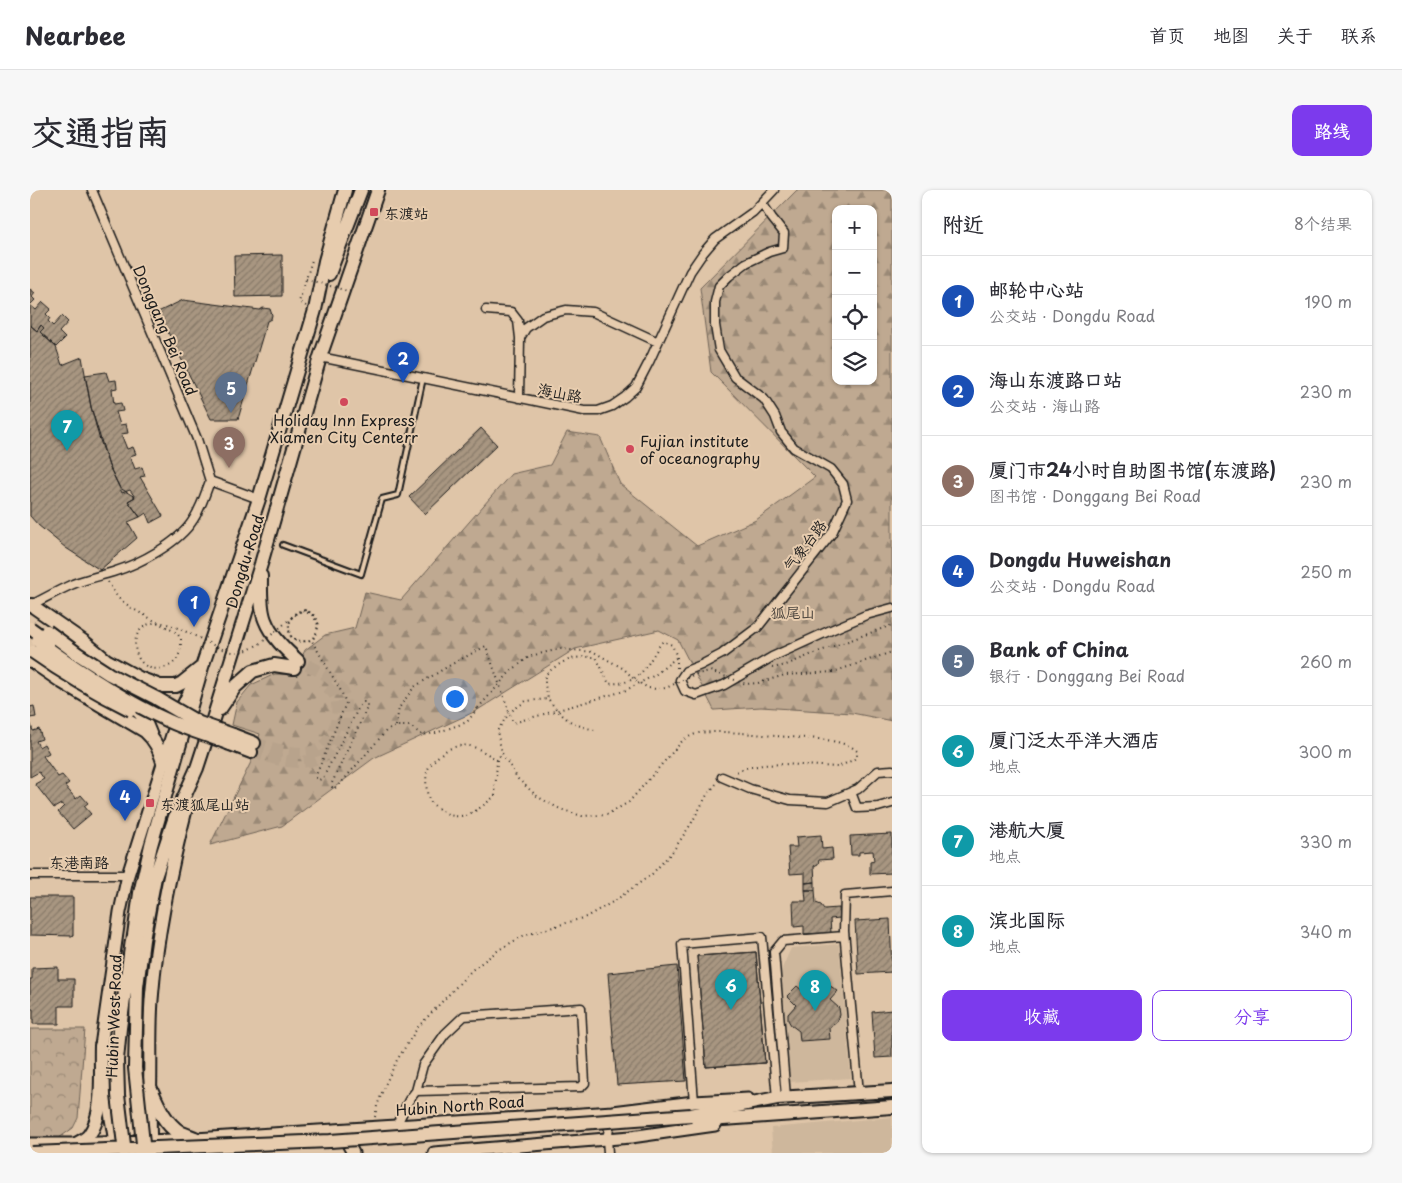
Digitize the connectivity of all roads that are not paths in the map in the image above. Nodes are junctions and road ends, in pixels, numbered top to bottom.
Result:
1 (92, 190) edge
2 (345, 190) edge
3 (361, 190) edge
4 (378, 190) edge
5 (774, 190) edge
6 (762, 203) junction
7 (315, 310) junction
8 (486, 310) dead end
9 (520, 338) junction
10 (658, 342) junction
11 (320, 357) junction
12 (423, 378) junction
13 (519, 398) junction
14 (210, 481) junction
15 (258, 499) junction
16 (283, 546) dead end
17 (260, 564) junction
18 (30, 604) edge
19 (892, 608) edge
20 (30, 628) edge
21 (30, 635) edge
22 (31, 652) edge
23 (202, 667) junction
24 (139, 678) junction
25 (133, 707) junction
26 (182, 707) junction
27 (213, 719) junction
28 (199, 723) junction
29 (151, 736) junction
30 (232, 739) junction
31 (252, 747) tunnel mouth
32 (163, 762) junction
33 (197, 768) junction
34 (892, 770) edge
35 (722, 778) road end
36 (851, 792) junction
37 (892, 803) edge
38 (152, 846) junction
39 (30, 875) edge
40 (128, 875) junction
41 (892, 892) edge
42 (844, 936) junction
43 (138, 940) junction
44 (101, 1046) junction
45 (150, 1090) junction
46 (416, 1091) junction
47 (892, 1091) edge
48 (859, 1093) junction
49 (782, 1098) junction
50 (892, 1107) edge
51 (613, 1112) junction
52 (692, 1113) junction
53 (782, 1115) junction
54 (396, 1126) junction
55 (329, 1130) junction
56 (195, 1139) junction
57 (607, 1139) junction
58 (76, 1144) junction
59 (32, 1147) edge
60 (150, 1147) edge
61 (116, 1148) edge
62 (125, 1153) edge
63 (134, 1153) edge
64 (144, 1153) edge
65 (224, 1153) edge
66 (353, 1153) edge
67 (434, 1153) edge
68 (608, 1153) edge

1 - 14 street, Donggang Bei Road
2 - 7 main road, Dongdu Road
3 - 7 main road
4 - 11 main road, Dongdu Road
5 - 6 street, 海山路
6 - 10 street, 海山路
6 - 19 street, 气象台路
7 - 15 main road, Dongdu Road
8 - 9 street
9 - 10 street
9 - 13 street
10 - 13 street, 海山路
11 - 12 street, 海山路
11 - 17 main road, Dongdu Road
12 - 13 street, 海山路
12 - 16 lane
14 - 15 street
14 - 18 street
15 - 23 main road, Dongdu Road
17 - 27 main road, Dongdu Road
17 - 27 main road
18 - 24 main road
18 - 28 main road, bridge
20 - 28 main road, bridge
21 - 30 main road, bridge
22 - 25 main road
22 - 29 main road
22 - 30 main road, bridge
23 - 24 main road
23 - 26 main road
23 - 38 main road, Dongdu Road
24 - 25 main road
25 - 29 main road
26 - 32 main road
26 - 38 main road
27 - 33 main road, Dongdu Road
28 - 30 main road, bridge
29 - 32 main road
30 - 31 main road
32 - 40 main road
33 - 43 main road, Dongdu Road
33 - 45 main road
34 - 36 street
35 - 36 street
36 - 37 street
38 - 43 main road, Dongdu Road
39 - 40 street, 东港南路
40 - 44 main road
41 - 42 street
42 - 48 street
42 - 49 street
43 - 62 main road, bridge
43 - 63 main road, Hubin West Road, bridge
43 - 64 main road, Hubin West Road, bridge
44 - 58 main road
44 - 61 main road
45 - 56 highway
45 - 60 main road
46 - 46 street
46 - 54 street
47 - 48 main road
48 - 49 main road
49 - 52 main road
49 - 52 street
50 - 53 main road
51 - 52 main road, Hubin North Road
51 - 54 main road, Hubin North Road
51 - 57 street
52 - 53 main road
52 - 59 main road, bridge
52 - 65 main road
53 - 57 main road
54 - 55 main road, Hubin North Road
55 - 56 main road, Hubin North Road
55 - 66 main road
56 - 60 main road, Hubin North Road
57 - 67 main road
57 - 68 street
58 - 59 main road, Hubin North Road
58 - 61 main road, Hubin North Road
60 - 61 main road, Hubin North Road

